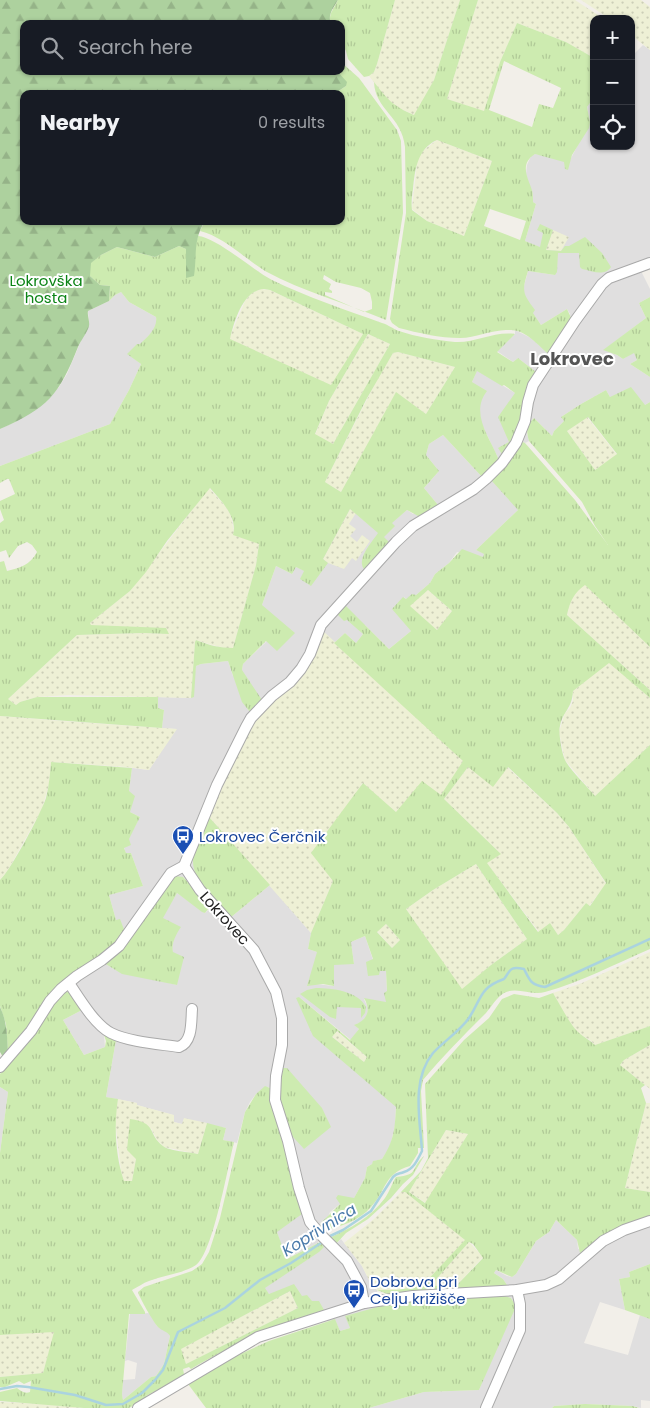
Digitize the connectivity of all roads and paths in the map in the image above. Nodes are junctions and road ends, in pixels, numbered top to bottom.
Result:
1 (650, 263) edge
2 (184, 866) junction
3 (68, 983) junction
4 (192, 1009) dead end
5 (0, 1067) edge
6 (650, 1221) edge
7 (517, 1290) junction
8 (364, 1303) junction
9 (138, 1408) edge
10 (486, 1408) edge

1 - 2 street
2 - 3 street
2 - 8 street, Lokrovec
3 - 4 street
3 - 5 street
6 - 7 street
7 - 8 street
7 - 10 street
8 - 9 street

